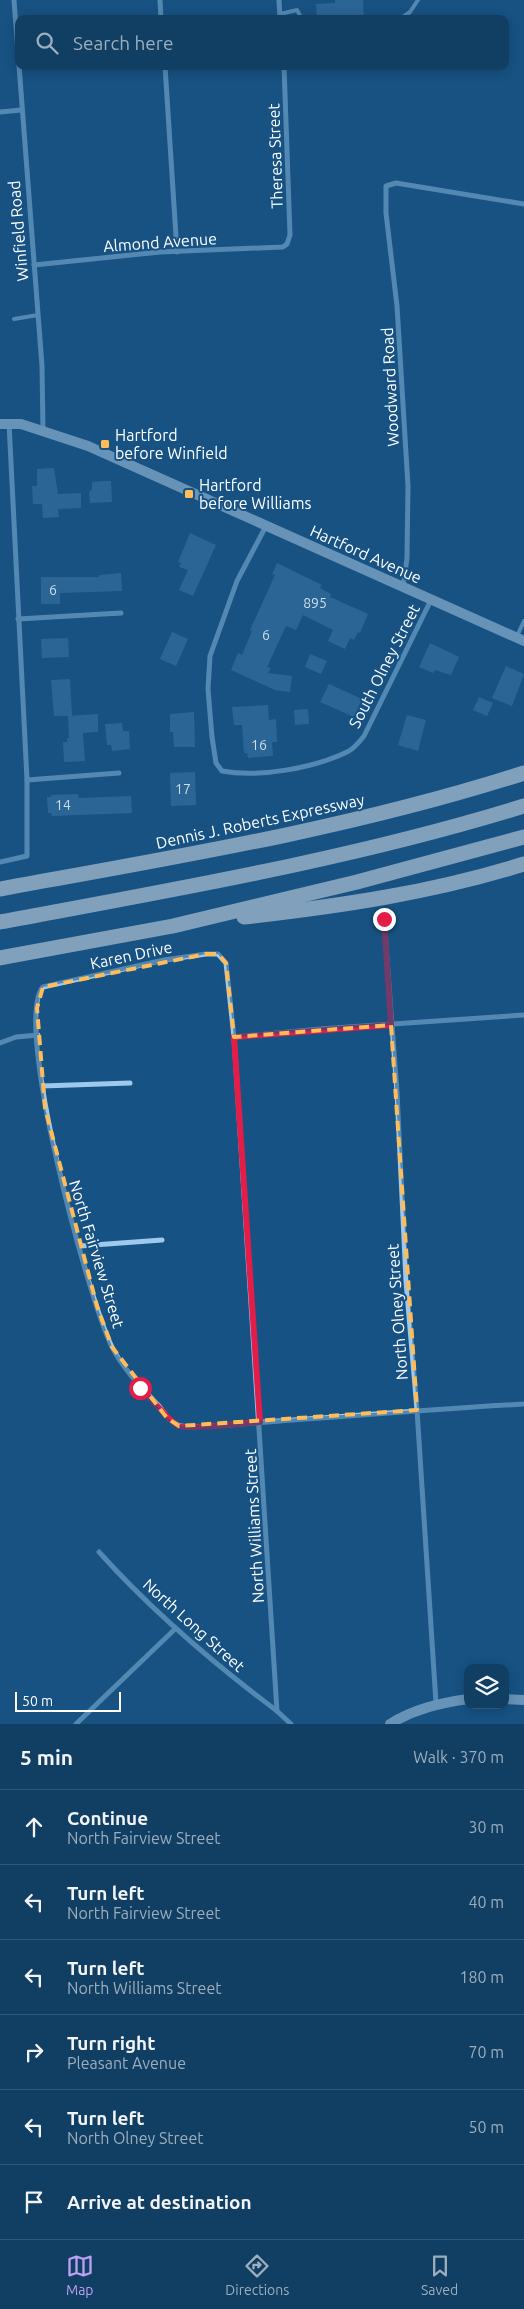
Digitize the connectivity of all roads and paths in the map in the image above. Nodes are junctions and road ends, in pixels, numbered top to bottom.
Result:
1 (14, 0) edge
2 (160, 0) edge
3 (279, 0) edge
4 (418, 0) edge
5 (161, 15) edge
6 (280, 15) edge
7 (283, 15) edge
8 (300, 15) edge
9 (406, 15) edge
10 (15, 16) edge
11 (18, 70) edge
12 (165, 70) edge
13 (284, 70) edge
14 (21, 110) junction
15 (0, 112) edge
16 (524, 204) edge
17 (287, 244) joint
18 (177, 252) junction
19 (34, 265) junction
20 (38, 315) junction
21 (14, 319) dead end
22 (4, 423) edge
23 (43, 431) junction
24 (266, 525) junction
25 (403, 587) junction
26 (432, 600) junction
27 (121, 613) dead end
28 (18, 619) junction
29 (524, 621) edge
30 (520, 639) edge
31 (119, 773) dead end
32 (524, 773) edge
33 (27, 780) junction
34 (524, 806) edge
35 (524, 837) edge
36 (0, 862) edge
37 (524, 864) edge
38 (0, 888) edge
39 (384, 919) dead end
40 (0, 922) edge
41 (173, 926) junction
42 (0, 958) edge
43 (226, 963) joint
44 (40, 990) joint
45 (524, 1015) edge
46 (391, 1025) junction
47 (38, 1035) junction
48 (234, 1037) junction
49 (0, 1042) edge
50 (130, 1082) dead end
51 (42, 1086) junction
52 (162, 1240) dead end
53 (80, 1246) junction
54 (524, 1404) edge
55 (417, 1410) junction
56 (260, 1422) junction
57 (99, 1552) dead end
58 (175, 1629) junction
59 (509, 1699) edge
60 (464, 1700) edge
61 (524, 1700) edge
62 (436, 1703) junction
63 (277, 1710) junction
64 (76, 1724) edge
65 (291, 1724) edge
66 (390, 1724) edge

1 - 10 street, Winfield Road
2 - 5 street
3 - 6 street
4 - 9 lane
7 - 8 lane
11 - 14 street, Winfield Road
12 - 18 street
13 - 17 street, Theresa Street
14 - 15 street
14 - 19 street, Winfield Road
16 - 25 street, Woodward Road
17 - 18 street, Almond Avenue
18 - 19 street, Almond Avenue
19 - 20 street, Winfield Road
20 - 21 lane
20 - 23 street, Winfield Road
22 - 23 main road, Hartford Avenue
22 - 28 street
23 - 24 main road, Hartford Avenue
24 - 25 main road, Hartford Avenue
24 - 26 street, South Olney Street
25 - 26 main road, Hartford Avenue
26 - 30 main road, Hartford Avenue
27 - 28 street
28 - 33 street
29 - 30 lane
31 - 33 street
32 - 38 highway, Dennis J. Roberts Expressway
33 - 36 street
34 - 40 highway
35 - 41 highway
37 - 41 highway
39 - 46 street, North Olney Street
41 - 42 highway
43 - 44 street, Karen Drive
43 - 48 street, North Williams Street
44 - 47 street, North Fairview Street
45 - 46 street
46 - 48 street
46 - 55 street, North Olney Street
47 - 49 street
47 - 51 street, North Fairview Street
48 - 56 street, North Williams Street
50 - 51 street
51 - 53 street, North Fairview Street
52 - 53 street
53 - 56 street, North Fairview Street
54 - 55 street, North Fairview Street
55 - 56 street, North Fairview Street
55 - 62 street, North Olney Street
56 - 63 street, North Williams Street
57 - 58 street, North Long Street
58 - 63 street, North Long Street
58 - 64 street
59 - 61 main road
60 - 62 main road
62 - 66 main road
63 - 65 street

